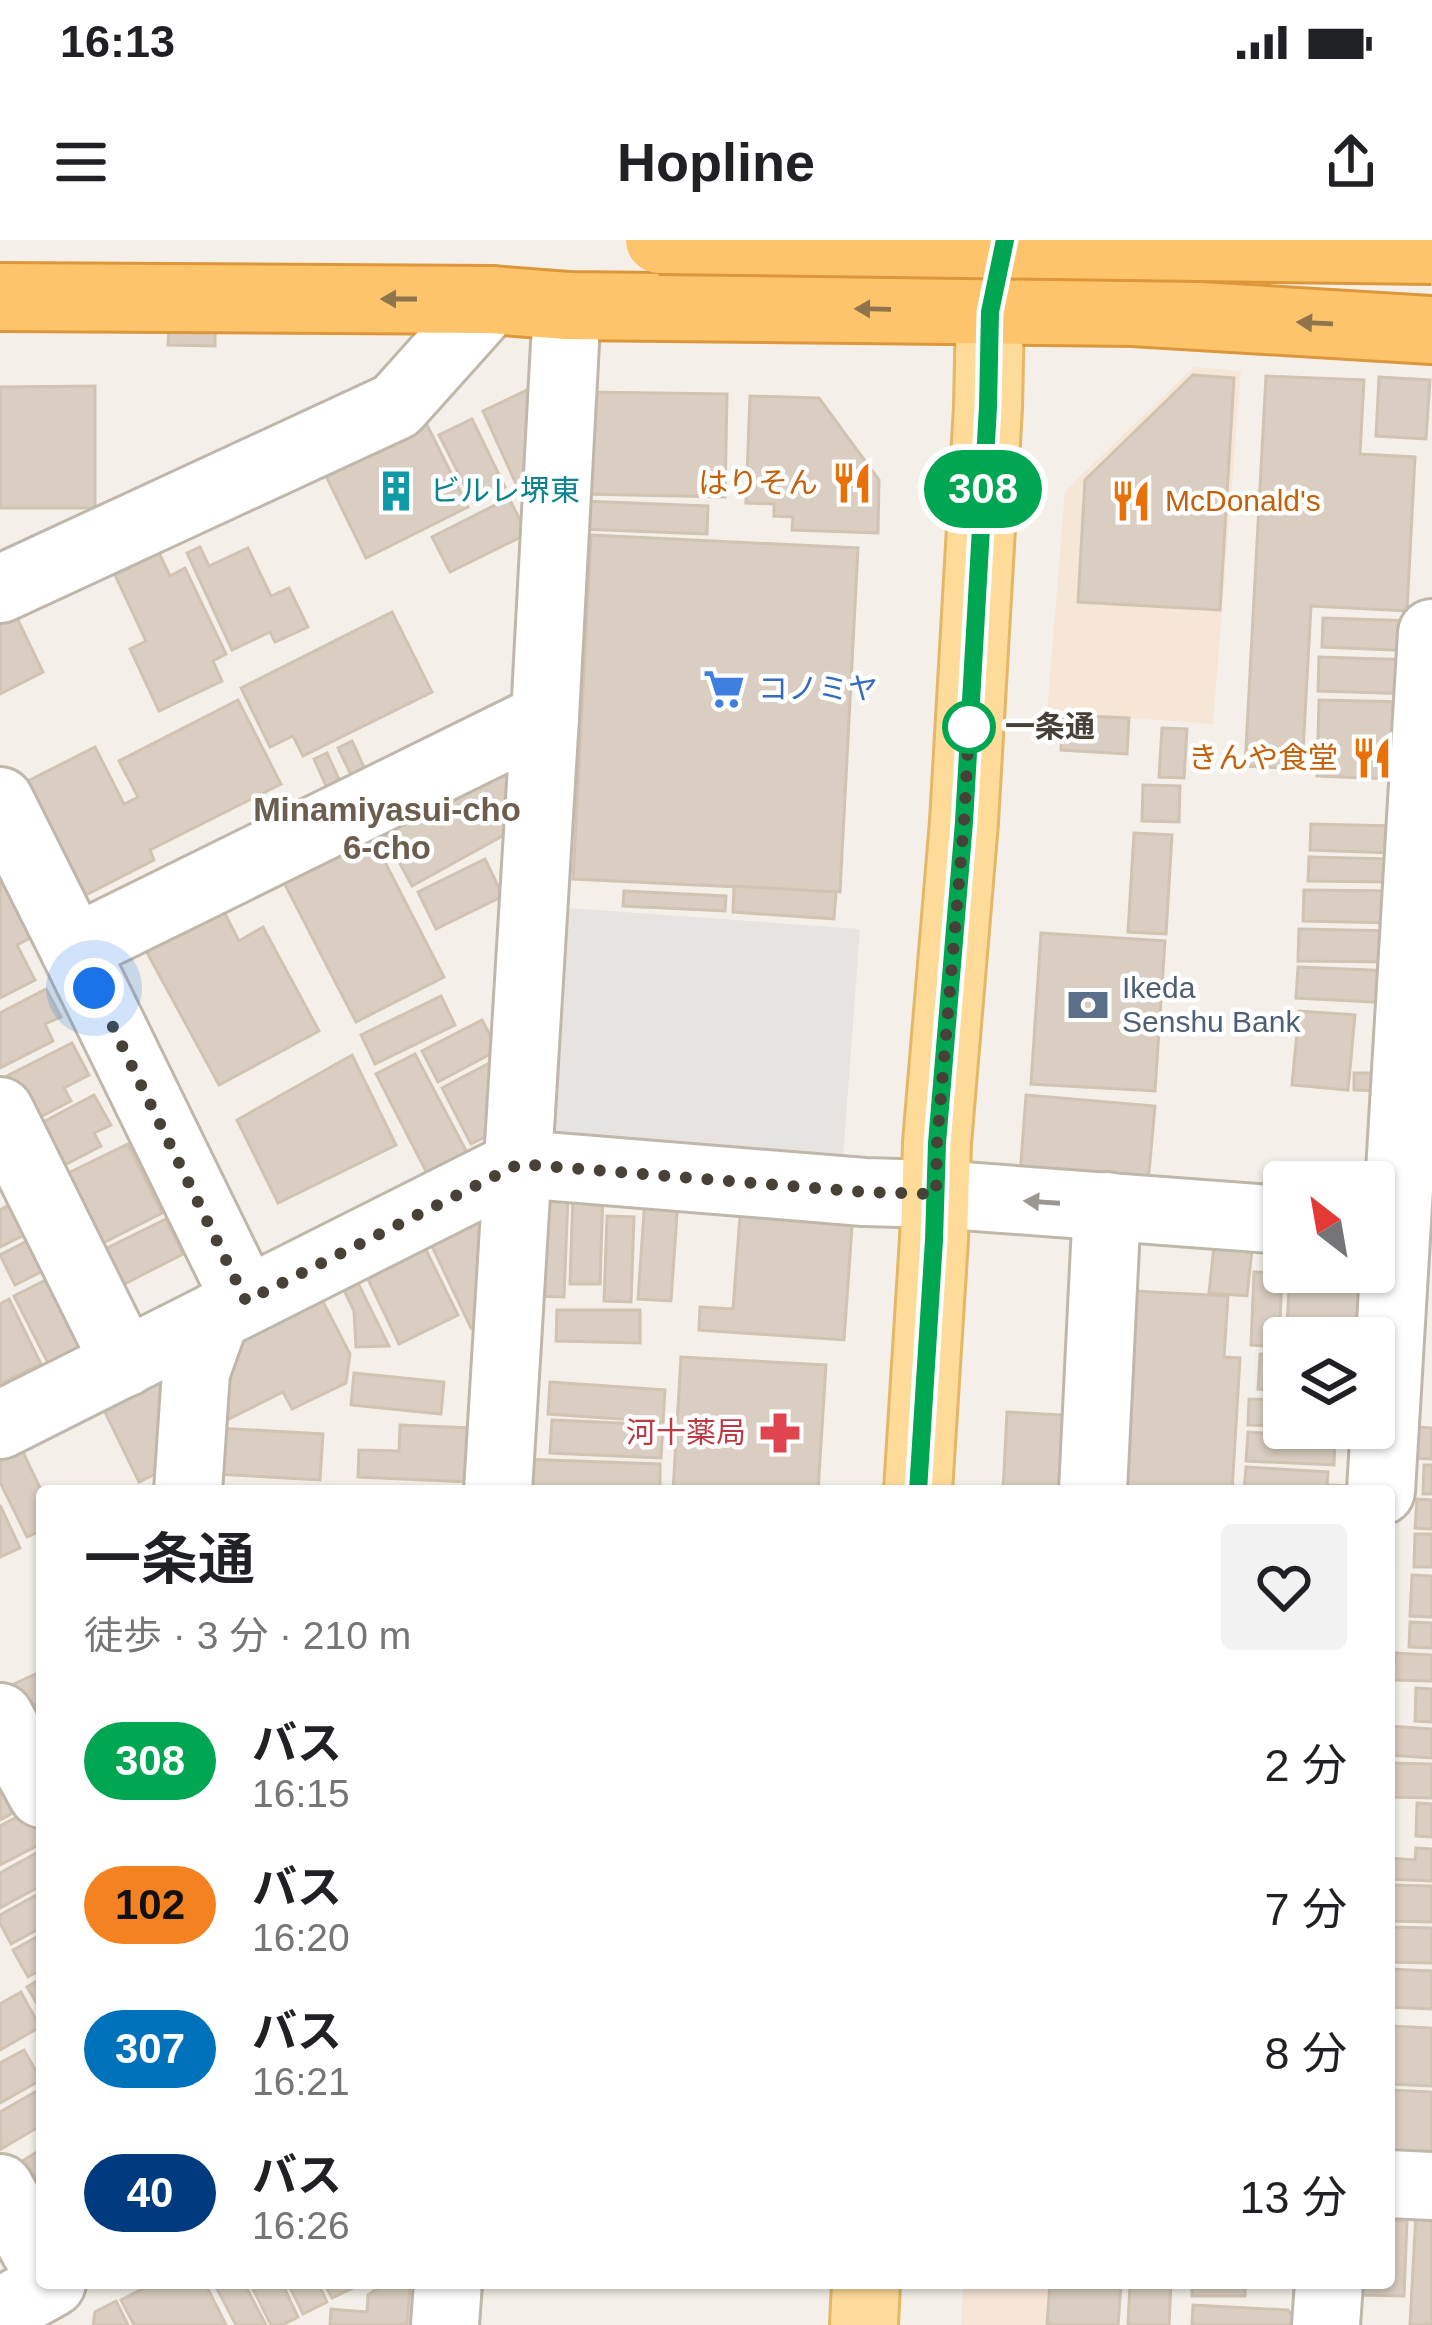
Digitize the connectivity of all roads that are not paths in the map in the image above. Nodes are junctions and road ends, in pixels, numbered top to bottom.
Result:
1 (659, 240) edge
2 (981, 240) edge
3 (1004, 240) edge
4 (1432, 250) edge
5 (0, 297) edge
6 (491, 300) junction
7 (567, 306) junction
8 (990, 312) junction
9 (1432, 330) edge
10 (0, 589) edge
11 (1432, 633) edge
12 (545, 717) junction
13 (0, 801) edge
14 (74, 949) junction
15 (0, 1111) edge
16 (519, 1164) junction
17 (936, 1194) junction
18 (1107, 1206) junction
19 (1263, 1218) edge
20 (1402, 1229) edge
21 (231, 1309) junction
22 (125, 1363) junction
23 (0, 1424) edge
24 (188, 1485) edge
25 (498, 1485) edge
26 (918, 1485) edge
27 (1093, 1485) edge
28 (1381, 1485) edge
29 (0, 1717) edge
30 (36, 1783) edge
31 (1395, 2184) edge
32 (1432, 2186) edge
33 (0, 2188) edge
34 (36, 2253) edge
35 (41, 2289) edge
36 (55, 2289) edge
37 (448, 2289) edge
38 (866, 2289) edge
39 (1329, 2289) edge
40 (0, 2312) edge
41 (75, 2325) edge
42 (445, 2325) edge
43 (864, 2325) edge
44 (1326, 2325) edge

1 - 4 highway, bridge
2 - 8 main road
3 - 8 main road
6 -> 5 highway
6 - 7 highway
6 - 10 street
8 -> 7 highway
7 - 12 street
9 -> 8 highway
8 - 17 main road
11 - 20 street
12 - 14 street
12 - 16 street
13 - 14 street
14 - 21 street
15 - 22 street
16 - 17 street
16 - 21 street
16 - 25 street
18 -> 17 street
17 - 26 main road
18 - 19 street
18 - 27 street
20 - 28 street
21 - 22 street
21 - 24 street
22 - 23 street
29 - 30 street
31 - 32 street
33 - 34 street
35 - 40 street
36 - 41 street
37 - 42 street
38 - 43 main road
39 - 44 street

